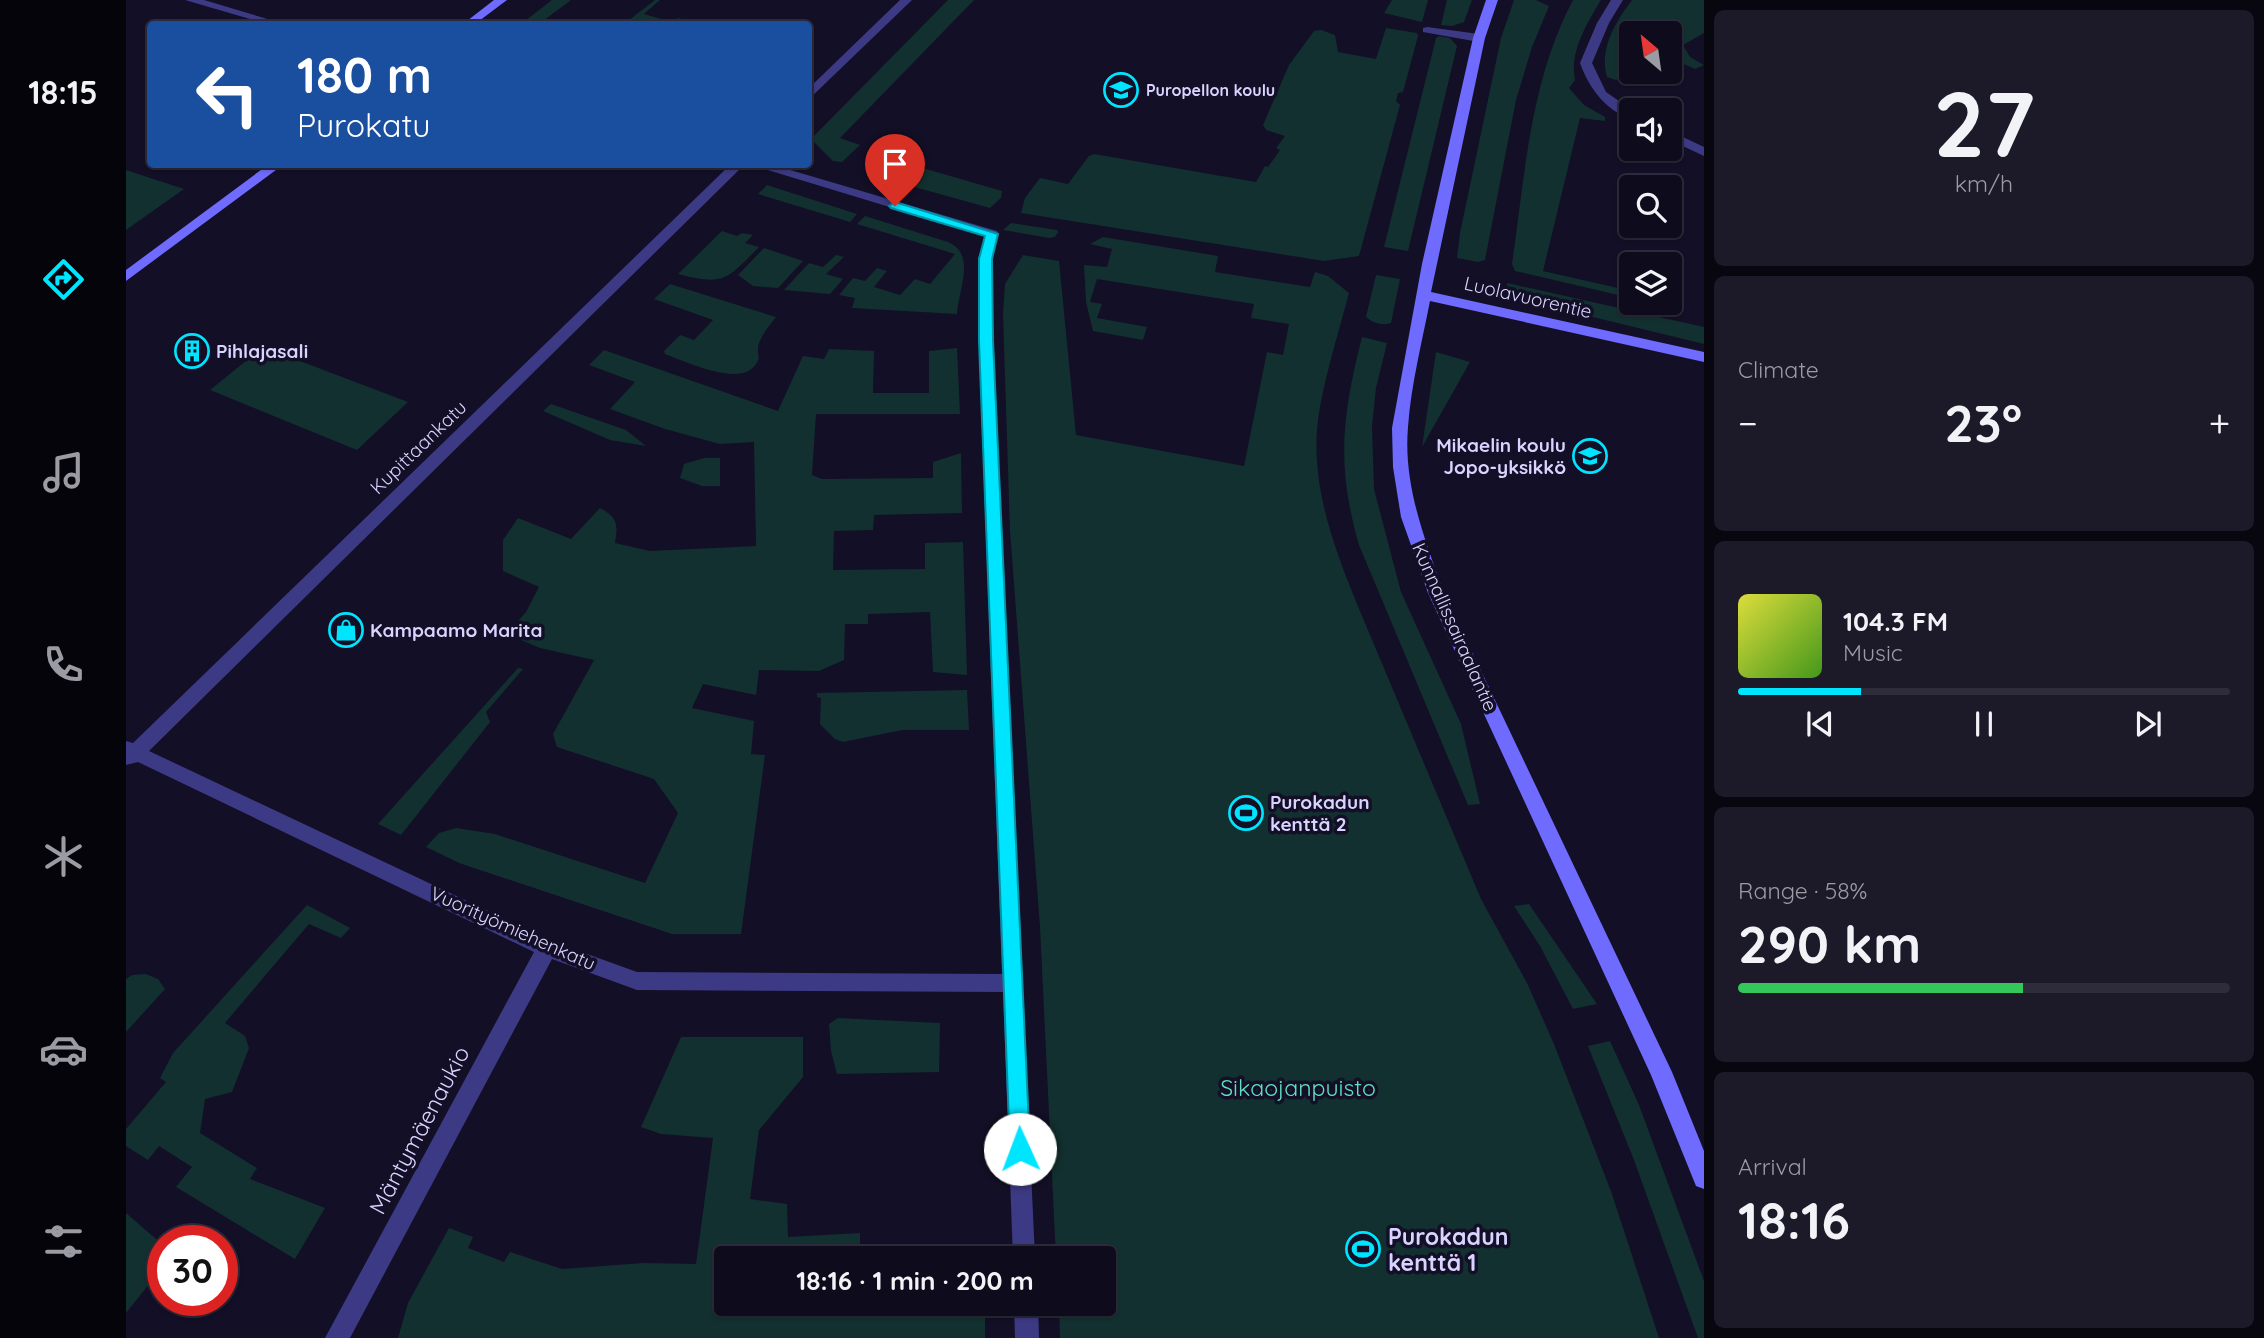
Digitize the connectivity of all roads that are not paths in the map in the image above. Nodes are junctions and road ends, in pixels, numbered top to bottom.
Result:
1 (191, 0) edge
2 (501, 0) edge
3 (906, 0) edge
4 (1492, 0) edge
5 (1617, 0) edge
6 (267, 21) edge
7 (472, 21) edge
8 (1427, 30) dead end
9 (1479, 38) junction
10 (812, 92) edge
11 (1619, 107) edge
12 (1682, 141) edge
13 (1704, 152) edge
14 (273, 168) edge
15 (736, 168) edge
16 (768, 168) edge
17 (126, 277) edge
18 (1424, 295) junction
19 (1704, 357) edge
20 (129, 754) edge
21 (547, 948) junction
22 (1013, 984) junction
23 (1704, 1178) edge
24 (1024, 1246) edge
25 (1026, 1316) edge
26 (337, 1338) edge
27 (1027, 1338) edge

1 - 6 street
2 - 7 street
3 - 10 street
4 - 9 street, Kunnallissairaalantie
5 - 11 street
8 - 9 street
9 - 18 street, Kunnallissairaalantie
12 - 13 street
14 - 17 street
15 - 20 street, Kupittaankatu
16 - 22 street
18 - 19 street, Luolavuorentie
18 - 23 street, Kunnallissairaalantie
20 - 21 street, Vuorityömiehenkatu
21 - 22 street, Vuorityömiehenkatu
21 - 26 street, Mäntymäenaukio
22 - 24 street
25 - 27 street

